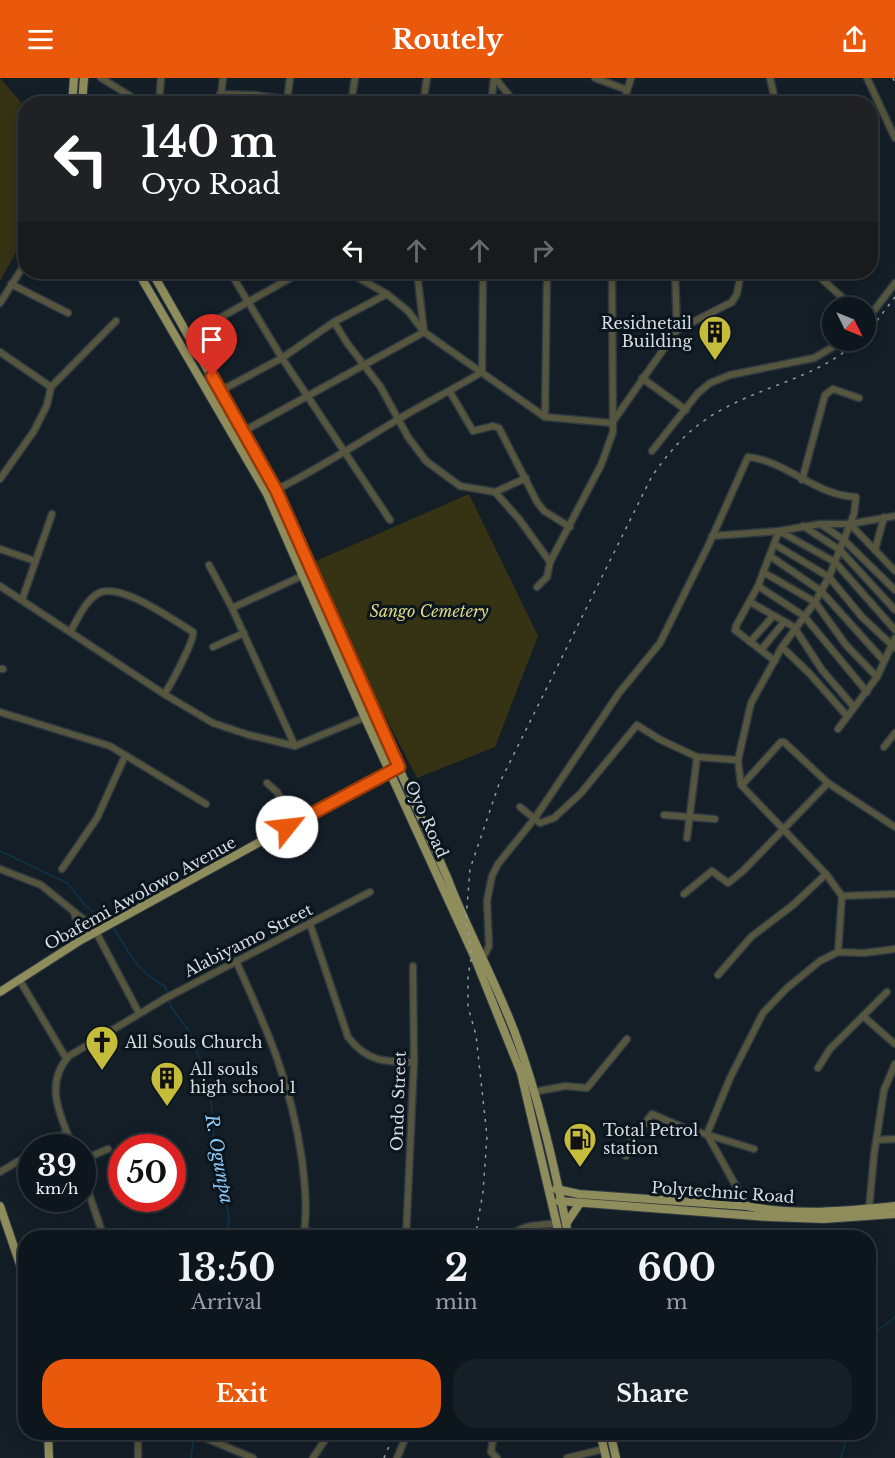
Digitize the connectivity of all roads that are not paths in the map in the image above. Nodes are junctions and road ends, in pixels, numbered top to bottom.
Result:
1 (74, 78) edge
2 (84, 78) edge
3 (101, 78) edge
4 (161, 78) edge
5 (223, 78) edge
6 (290, 78) edge
7 (355, 78) edge
8 (427, 78) edge
9 (494, 78) edge
10 (595, 78) edge
11 (630, 78) edge
12 (770, 78) edge
13 (867, 78) edge
14 (627, 90) junction
15 (220, 94) joint
16 (73, 96) edge
17 (83, 96) edge
18 (126, 96) edge
19 (160, 96) edge
20 (239, 96) edge
21 (288, 96) edge
22 (352, 96) edge
23 (424, 96) edge
24 (492, 96) edge
25 (509, 96) edge
26 (625, 96) edge
27 (774, 96) edge
28 (875, 96) edge
29 (878, 102) edge
30 (895, 138) edge
31 (18, 274) edge
32 (142, 279) edge
33 (156, 279) edge
34 (234, 279) edge
35 (289, 279) edge
36 (360, 279) edge
37 (418, 279) edge
38 (483, 279) edge
39 (547, 279) edge
40 (612, 279) edge
41 (675, 279) edge
42 (740, 279) edge
43 (822, 279) edge
44 (895, 283) edge
45 (11, 284) junction
46 (387, 294) junction
47 (842, 297) edge
48 (248, 302) junction
49 (0, 303) edge
50 (876, 307) edge
51 (68, 313) dead end
52 (177, 316) junction
53 (116, 321) dead end
54 (168, 321) junction
55 (334, 322) junction
56 (677, 330) junction
57 (424, 332) junction
58 (188, 336) junction
59 (825, 351) edge
60 (0, 352) edge
61 (282, 358) junction
62 (364, 364) junction
63 (482, 372) junction
64 (642, 378) junction
65 (51, 387) junction
66 (220, 391) junction
67 (450, 392) junction
68 (307, 395) junction
69 (859, 398) dead end
70 (686, 410) junction
71 (545, 417) junction
72 (399, 419) junction
73 (612, 423) junction
74 (244, 431) junction
75 (652, 451) dead end
76 (345, 454) junction
77 (526, 478) junction
78 (0, 479) edge
79 (802, 480) junction
80 (276, 490) junction
81 (495, 492) junction
82 (52, 514) dead end
83 (895, 516) edge
84 (884, 517) junction
85 (390, 520) dead end
86 (820, 524) junction
87 (850, 524) junction
88 (803, 525) junction
89 (570, 527) junction
90 (779, 531) junction
91 (712, 536) junction
92 (844, 540) junction
93 (774, 544) junction
94 (0, 549) edge
95 (840, 550) junction
96 (875, 550) junction
97 (770, 556) junction
98 (35, 561) junction
99 (550, 562) junction
100 (835, 562) junction
101 (209, 565) dead end
102 (895, 571) edge
103 (764, 572) junction
104 (302, 576) junction
105 (829, 577) junction
106 (0, 586) edge
107 (758, 586) junction
108 (537, 587) dead end
109 (895, 590) edge
110 (821, 591) junction
111 (22, 600) junction
112 (750, 602) junction
113 (815, 602) junction
114 (232, 608) junction
115 (895, 610) edge
116 (773, 616) junction
117 (804, 616) junction
118 (784, 622) junction
119 (795, 627) junction
120 (895, 630) edge
121 (70, 632) junction
122 (244, 633) junction
123 (895, 638) edge
124 (750, 642) junction
125 (213, 647) dead end
126 (782, 647) junction
127 (893, 647) edge
128 (761, 650) junction
129 (775, 661) junction
130 (884, 661) junction
131 (877, 677) junction
132 (867, 692) junction
133 (164, 693) junction
134 (854, 707) junction
135 (0, 712) edge
136 (375, 714) junction
137 (847, 716) junction
138 (365, 718) junction
139 (838, 729) dead end
140 (895, 733) edge
141 (295, 746) junction
142 (884, 747) dead end
143 (125, 756) junction
144 (697, 757) junction
145 (738, 760) junction
146 (399, 767) junction
147 (390, 771) junction
148 (267, 783) dead end
149 (828, 783) junction
150 (741, 785) junction
151 (206, 804) dead end
152 (520, 807) dead end
153 (664, 815) dead end
154 (690, 817) junction
155 (535, 818) junction
156 (715, 819) dead end
157 (294, 823) junction
158 (895, 827) edge
159 (784, 829) junction
160 (687, 838) dead end
161 (62, 868) dead end
162 (0, 869) edge
163 (826, 874) junction
164 (370, 892) dead end
165 (684, 894) dead end
166 (895, 894) edge
167 (842, 896) junction
168 (74, 911) junction
169 (310, 924) junction
170 (98, 931) junction
171 (81, 940) junction
172 (895, 949) edge
173 (838, 952) junction
174 (478, 957) junction
175 (236, 962) junction
176 (413, 966) dead end
177 (718, 975) dead end
178 (19, 979) junction
179 (0, 992) edge
180 (887, 992) dead end
181 (140, 1012) junction
182 (863, 1016) junction
183 (627, 1039) dead end
184 (895, 1044) edge
185 (66, 1058) junction
186 (414, 1062) junction
187 (895, 1064) edge
188 (818, 1068) dead end
189 (894, 1076) edge
190 (534, 1092) junction
191 (67, 1132) joint
192 (64, 1134) edge
193 (707, 1134) junction
194 (895, 1139) edge
195 (877, 1140) junction
196 (108, 1149) dead end
197 (754, 1149) dead end
198 (96, 1154) edge
199 (627, 1156) dead end
200 (18, 1161) edge
201 (0, 1172) edge
202 (549, 1188) junction
203 (558, 1190) junction
204 (551, 1199) junction
205 (562, 1201) junction
206 (580, 1203) junction
207 (646, 1204) junction
208 (0, 1206) edge
209 (747, 1206) junction
210 (895, 1206) edge
211 (869, 1209) junction
212 (95, 1212) edge
213 (895, 1214) edge
214 (557, 1223) junction
215 (566, 1224) junction
216 (101, 1230) edge
217 (305, 1230) edge
218 (406, 1230) edge
219 (517, 1230) edge
220 (558, 1230) edge
221 (567, 1230) edge
222 (18, 1258) edge
223 (48, 1440) edge
224 (138, 1440) edge
225 (210, 1440) edge
226 (325, 1440) edge
227 (405, 1440) edge
228 (493, 1440) edge
229 (612, 1440) edge
230 (605, 1454) edge
231 (49, 1458) edge
232 (138, 1458) edge
233 (253, 1458) edge
234 (313, 1458) edge
235 (397, 1458) edge
236 (497, 1458) edge
237 (567, 1458) edge
238 (615, 1458) edge

1 - 16 main road
2 - 17 main road
3 - 18 street
4 - 19 street
5 - 15 street
6 - 21 street
7 - 22 street
8 - 23 street
9 - 24 street
9 - 25 street
10 - 14 street
11 - 14 street
12 - 27 street
13 - 28 street
14 - 26 street
15 - 20 street
29 - 30 street
31 - 45 street
32 - 54 main road, Oyo Road
33 - 52 main road, Oyo Road
34 - 48 street
35 - 48 street
36 - 46 street
37 - 57 street
38 - 63 street
39 - 71 street
40 - 73 street
41 - 56 street
42 - 56 street
43 - 47 street
44 - 50 street
45 - 49 street
45 - 51 street
46 - 55 street
46 - 57 street
48 - 58 street
48 - 61 street
52 - 54 main road
52 - 58 main road, Oyo Road
53 - 65 street
54 - 104 main road, Oyo Road
55 - 61 street
55 - 62 street
56 - 64 street
57 - 62 street
57 - 63 street
58 - 66 main road, Oyo Road
59 - 70 street
60 - 65 street
61 - 66 street
61 - 68 street
62 - 68 street
62 - 72 street
63 - 67 street
63 - 71 street
64 - 70 street
64 - 73 street
65 - 78 street
66 - 74 main road, Oyo Road
67 - 72 street
67 - 77 street
68 - 74 street
68 - 76 street
69 - 79 street
70 - 75 street
71 - 73 street
72 - 76 street
72 - 81 street
73 - 89 street
74 - 80 main road, Oyo Road
76 - 80 street
76 - 85 street
77 - 81 street
77 - 89 street
79 - 87 street
79 - 91 street
80 - 136 main road, Oyo Road
81 - 99 street
82 - 98 street
83 - 84 street
84 - 87 street
84 - 96 street
86 - 87 street
86 - 88 street
86 - 92 street
87 - 92 street
87 - 96 street
88 - 90 street
88 - 95 street
89 - 99 street
90 - 91 street
90 - 93 street
90 - 100 street
91 - 155 street
92 - 95 street
92 - 109 street
93 - 97 street
93 - 105 street
94 - 98 street
95 - 100 street
95 - 115 street
96 - 102 street
97 - 103 street
97 - 110 street
98 - 111 street
99 - 108 street
100 - 105 street
100 - 120 street
101 - 114 street
103 - 107 street
103 - 113 street
104 - 114 street
104 - 138 main road, Oyo Road
105 - 110 street
105 - 127 street
106 - 111 street
107 - 112 street
107 - 117 street
110 - 113 street
110 - 130 street
111 - 121 street
112 - 116 street
112 - 124 street
113 - 117 street
113 - 131 street
114 - 122 street
116 - 118 street
116 - 124 street
117 - 119 street
117 - 132 street
118 - 119 street
118 - 128 street
119 - 126 street
119 - 134 street
121 - 133 street
121 - 133 street
122 - 125 street
122 - 141 street
123 - 127 street
124 - 128 street
126 - 129 street
126 - 137 street
127 - 130 street
128 - 129 street
129 - 145 street
130 - 131 street
131 - 132 street
132 - 134 street
133 - 141 street
134 - 137 street
135 - 143 street
136 - 138 street
136 - 146 main road, Oyo Road
137 - 139 street
138 - 141 street
138 - 147 main road, Oyo Road
140 - 142 street
143 - 151 street
143 - 161 street
144 - 145 street
144 - 154 street
144 - 155 street
145 - 150 street
146 - 147 main road, Obafemi Awolowo Avenue
146 - 174 main road, Oyo Road
147 - 157 main road, Obafemi Awolowo Avenue
147 - 174 main road, Oyo Road
148 - 157 street
149 - 150 street
149 - 158 street
149 - 159 street
150 - 159 street
152 - 155 street
153 - 154 street
154 - 156 street
154 - 160 street
155 - 174 street
157 - 170 main road, Obafemi Awolowo Avenue
159 - 163 street
159 - 165 street
162 - 168 street
163 - 167 street
163 - 177 street
164 - 169 street, Alabiyamo Street
166 - 167 street
167 - 173 street
168 - 170 street
168 - 171 street
169 - 175 street, Alabiyamo Street
169 - 186 street
170 - 171 main road, Obafemi Awolowo Avenue
170 - 181 street
171 - 178 main road, Obafemi Awolowo Avenue
172 - 173 street
173 - 193 street
174 - 190 main road, Oyo Road
174 - 202 main road, Oyo Road
175 - 181 street, Alabiyamo Street
175 - 217 street
176 - 186 street, Ondo Street
178 - 179 main road, Obafemi Awolowo Avenue
178 - 185 street
180 - 182 street
181 - 185 street, Alabiyamo Street
182 - 184 street
182 - 188 street
183 - 190 street
185 - 191 street
186 - 218 street, Ondo Street
187 - 189 street
189 - 195 street
190 - 203 main road, Oyo Road
191 - 192 street
193 - 197 street
193 - 199 street
193 - 209 street
194 - 195 street
195 - 211 street
196 - 198 street
200 - 201 street
202 - 203 main road, Polytechnic Road
202 - 204 main road, Oyo Road
203 - 205 main road, Oyo Road
203 - 207 main road, Polytechnic Road
204 - 205 main road, Polytechnic Road
204 - 214 main road, Oyo Road
205 - 206 main road, Polytechnic Road
205 - 215 main road, Oyo Road
206 - 207 main road, Polytechnic Road
206 - 215 main road
207 - 209 main road, Polytechnic Road
207 - 213 main road, Polytechnic Road
208 - 222 main road
209 - 211 main road, Polytechnic Road
210 - 211 main road, Polytechnic Road
212 - 216 street
214 - 219 street
214 - 220 main road, Oyo Road
215 - 221 main road, Oyo Road
223 - 231 main road
224 - 232 street
225 - 233 street
226 - 234 street
227 - 235 street
228 - 236 street
229 - 238 main road
230 - 237 street

